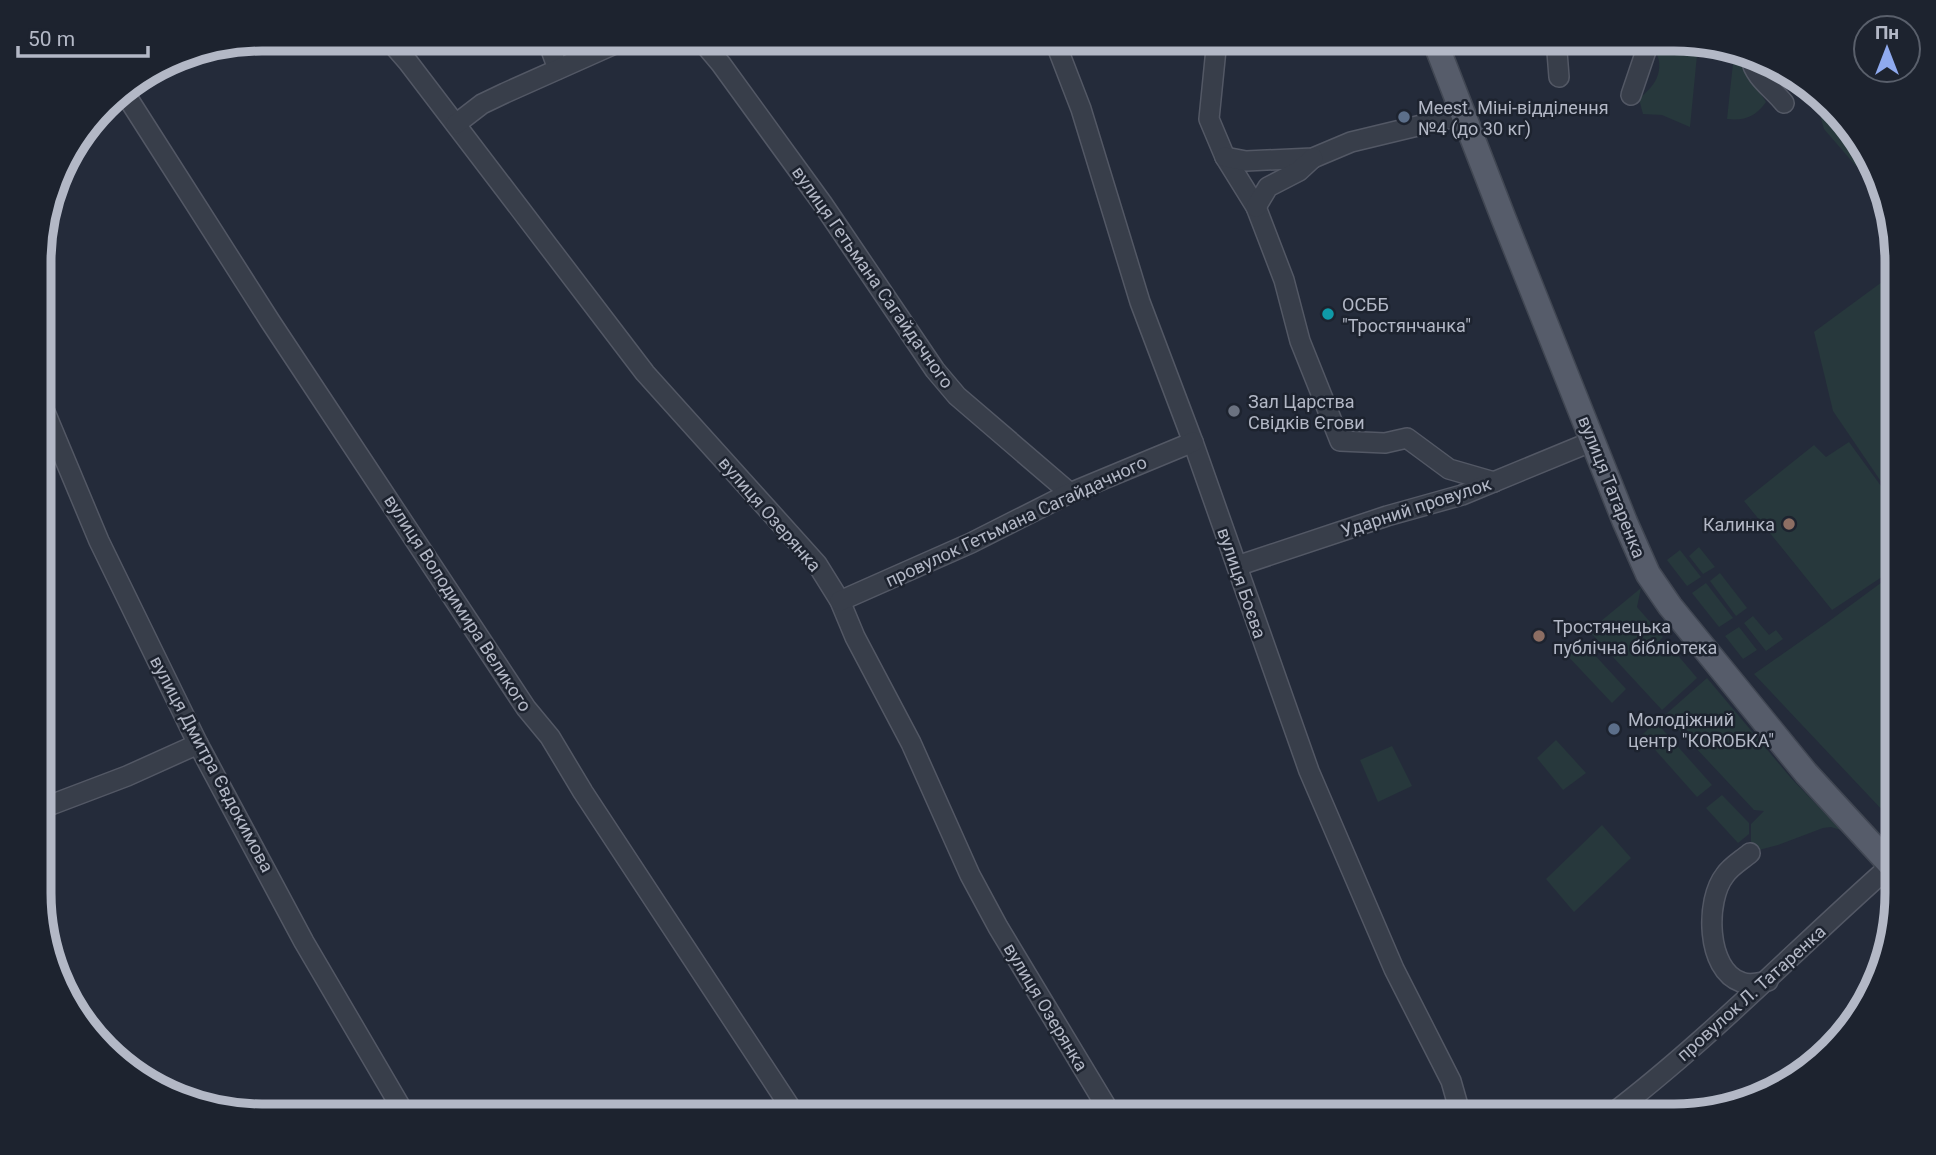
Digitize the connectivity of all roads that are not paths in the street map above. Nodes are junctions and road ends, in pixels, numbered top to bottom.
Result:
1 (398, 51) edge
2 (552, 51) edge
3 (597, 51) edge
4 (710, 51) edge
5 (1059, 51) edge
6 (1216, 51) edge
7 (1439, 51) edge
8 (1557, 51) edge
9 (1646, 51) edge
10 (1754, 67) edge
11 (558, 69) junction
12 (1559, 77) dead end
13 (1631, 95) dead end
14 (128, 98) edge
15 (1784, 103) dead end
16 (1463, 116) junction
17 (456, 124) junction
18 (1225, 157) junction
19 (1313, 158) junction
20 (1256, 207) junction
21 (51, 426) edge
22 (1593, 440) junction
23 (1193, 442) junction
24 (1494, 482) junction
25 (1070, 493) junction
26 (1237, 566) junction
27 (840, 601) junction
28 (198, 744) junction
29 (51, 805) edge
30 (1750, 853) dead end
31 (1885, 859) edge
32 (1885, 876) edge
33 (1769, 981) junction
34 (399, 1104) edge
35 (788, 1104) edge
36 (1105, 1104) edge
37 (1458, 1104) edge
38 (1624, 1104) edge

1 - 17 street, вулиця Озерянка
2 - 11 street
3 - 11 street
4 - 25 street, вулиця Гетьмана Сагайдачного
5 - 23 street, вулиця Боєва
6 - 18 street
7 - 16 main road, вулиця Татаренка
8 - 12 street
9 - 13 street
10 - 15 street
11 - 17 street
14 - 35 street, вулиця Володимира Великого
16 - 19 street
16 - 22 main road, вулиця Татаренка
17 - 27 street, вулиця Озерянка
18 - 19 street
18 - 20 street
19 - 20 street
20 - 24 street
21 - 28 street, вулиця Дмитра Євдокимова
22 - 24 street, Ударний провулок
22 - 31 main road, вулиця Татаренка
23 - 25 street, провулок Гетьмана Сагайдачного
23 - 26 street, вулиця Боєва
24 - 26 street, Ударний провулок
25 - 27 street, провулок Гетьмана Сагайдачного
26 - 37 street, вулиця Боєва
27 - 36 street, вулиця Озерянка
28 - 29 street
28 - 34 street, вулиця Дмитра Євдокимова
30 - 33 street
32 - 33 street, провулок Л. Татаренка
33 - 38 street, провулок Л. Татаренка

